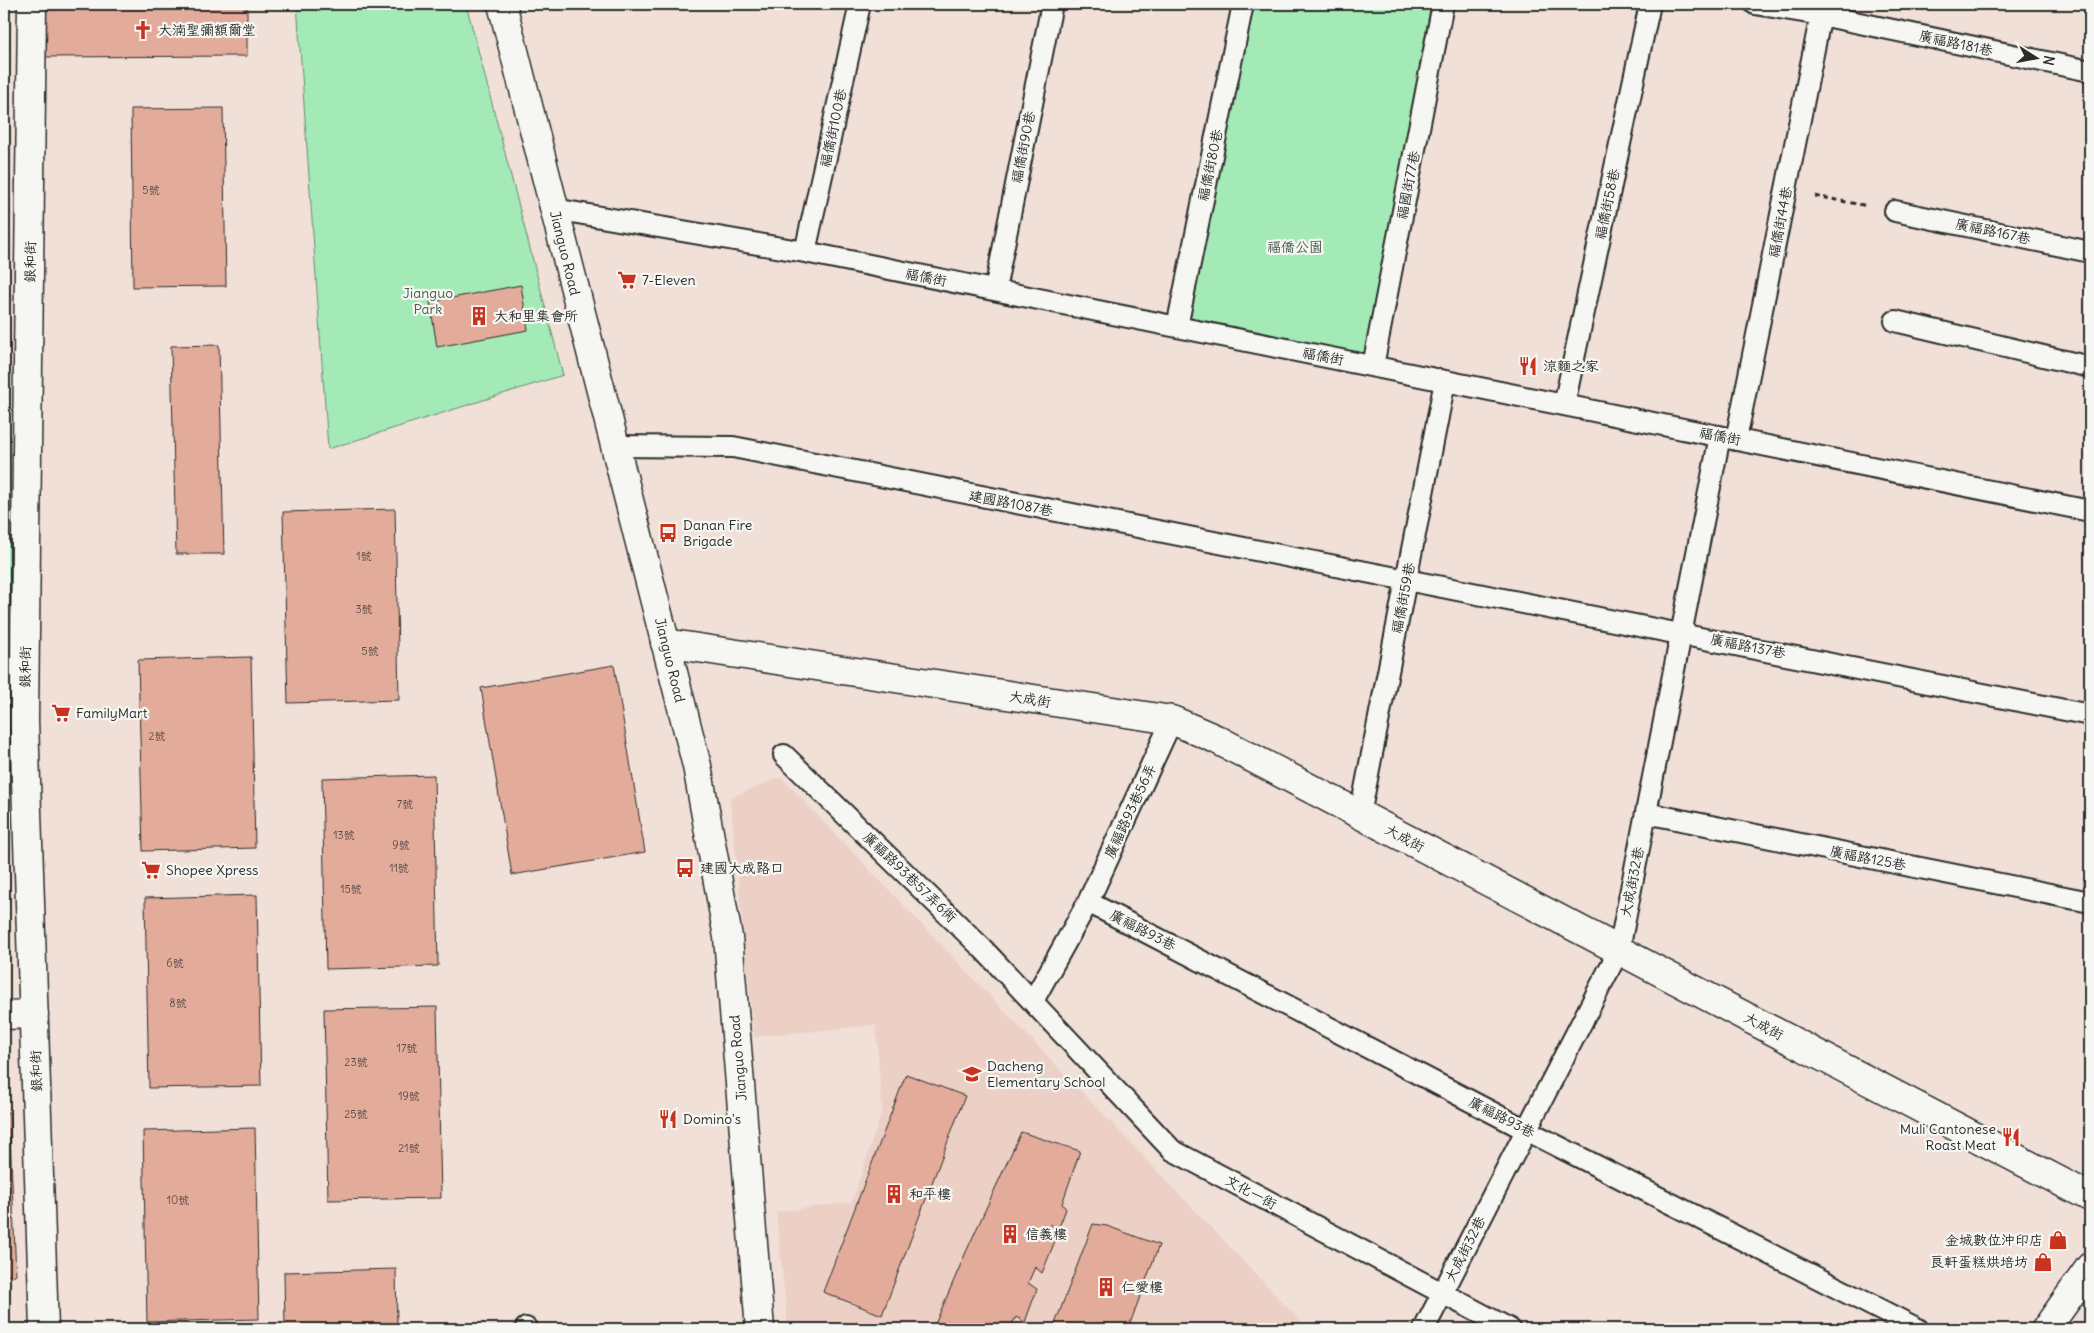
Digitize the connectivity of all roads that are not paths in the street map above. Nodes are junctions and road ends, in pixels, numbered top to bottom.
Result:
1 (32, 4) edge
2 (502, 4) edge
3 (860, 4) edge
4 (1052, 4) edge
5 (1243, 4) edge
6 (1443, 4) edge
7 (1650, 4) edge
8 (1755, 4) edge
9 (1822, 9) edge
10 (2090, 71) edge
11 (554, 209) junction
12 (1895, 211) road end
13 (805, 252) junction
14 (2090, 252) edge
15 (995, 290) junction
16 (1895, 321) dead end
17 (1177, 327) junction
18 (1373, 366) junction
19 (2090, 367) edge
20 (1446, 381) junction
21 (1564, 405) junction
22 (1728, 438) junction
23 (615, 446) junction
24 (2090, 511) edge
25 (1406, 580) junction
26 (1681, 633) junction
27 (665, 643) junction
28 (2090, 715) edge
29 (1172, 720) junction
30 (784, 755) dead end
31 (1646, 813) junction
32 (1360, 815) junction
33 (1088, 902) junction
34 (2090, 902) edge
35 (1618, 950) junction
36 (1033, 1001) junction
37 (34, 1014) junction
38 (4, 1015) edge
39 (1526, 1130) junction
40 (2090, 1197) edge
41 (2090, 1267) edge
42 (1442, 1293) junction
43 (44, 1329) edge
44 (760, 1329) edge
45 (1424, 1329) edge
46 (1510, 1329) edge
47 (1918, 1329) edge
48 (2046, 1329) edge

1 - 37 street, 銀和街
2 - 11 street, Jianguo Road
3 - 13 lane, 福僑街100巷
4 - 15 lane, 福僑街90巷
5 - 17 lane, 福僑街80巷
6 - 18 lane, 福國街77巷
7 - 21 lane, 福僑街58巷
8 - 9 lane, 廣福路181巷
9 - 10 lane, 廣福路181巷
9 - 22 lane, 福僑街44巷
11 - 13 lane, 福僑街
11 - 23 street, Jianguo Road
12 - 14 lane, 廣福路167巷
13 - 15 lane, 福僑街
15 - 17 lane, 福僑街
16 - 19 lane
17 - 18 lane, 福僑街
18 - 20 lane, 福僑街
20 - 21 lane, 福僑街
20 - 25 lane, 福僑街59巷
21 - 22 lane, 福僑街
22 - 24 lane, 福僑街
22 - 26 lane, 大成街32巷
23 - 25 lane, 建國路1087巷
23 - 27 street, Jianguo Road
25 - 26 lane, 廣福路137巷
25 - 32 lane, 福僑街59巷
26 - 28 lane, 廣福路137巷
26 - 31 lane, 大成街32巷
27 - 29 street, 大成街
27 - 44 street, Jianguo Road
29 - 32 street, 大成街
29 - 33 lane, 廣福路93巷56弄
30 - 36 lane, 廣福路93巷57弄6衖
31 - 34 lane, 廣福路125巷
31 - 35 lane, 大成街32巷
32 - 35 street, 大成街
33 - 36 lane, 廣福路93巷56弄
33 - 39 lane, 廣福路93巷
35 - 39 lane, 大成街32巷
35 - 40 street, 大成街
36 - 42 lane, 文化一街
37 - 38 street
37 - 43 street, 銀和街
39 - 42 lane, 大成街32巷
39 - 47 lane, 廣福路93巷
41 - 48 street
42 - 45 lane, 大成街32巷
42 - 46 lane, 文化一街

